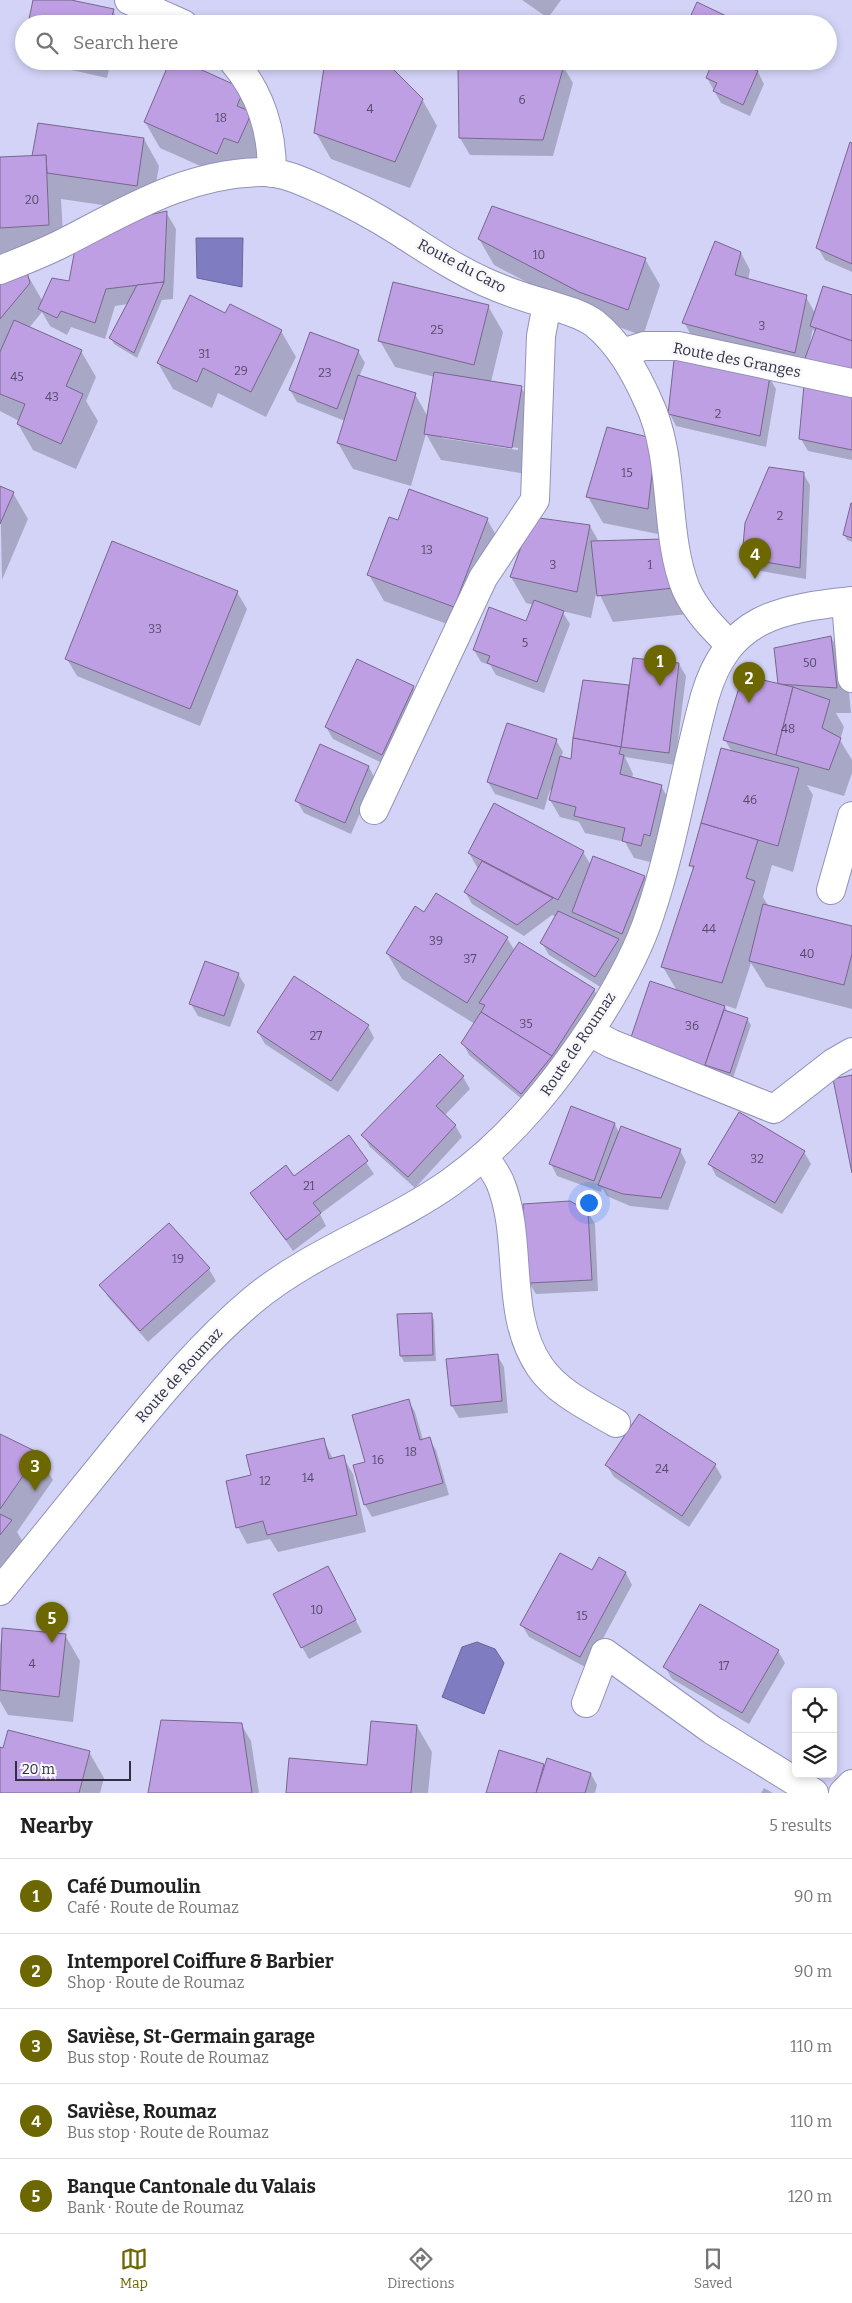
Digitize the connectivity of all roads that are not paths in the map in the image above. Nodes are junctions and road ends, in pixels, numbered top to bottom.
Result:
1 (129, 0) edge
2 (163, 15) edge
3 (240, 70) edge
4 (272, 173) junction
5 (0, 270) edge
6 (547, 304) junction
7 (622, 353) junction
8 (852, 383) edge
9 (849, 602) edge
10 (730, 644) junction
11 (852, 678) edge
12 (374, 810) dead end
13 (852, 816) edge
14 (831, 890) dead end
15 (589, 1032) junction
16 (852, 1052) edge
17 (484, 1156) junction
18 (616, 1423) dead end
19 (0, 1591) edge
20 (586, 1703) dead end
21 (852, 1784) edge
22 (814, 1793) edge
23 (843, 1793) edge

1 - 2 street
3 - 4 street
4 - 5 street, Route du Caro
4 - 6 street, Route du Caro
6 - 7 street, Route du Caro
6 - 12 street
7 - 8 street, Route des Granges
7 - 10 street, Route du Caro
9 - 10 street, Route de Roumaz
9 - 11 street
10 - 15 street, Route de Roumaz
13 - 14 street
15 - 16 street
15 - 17 street, Route de Roumaz
17 - 18 street
17 - 19 street, Route de Roumaz
20 - 22 street
21 - 23 street

